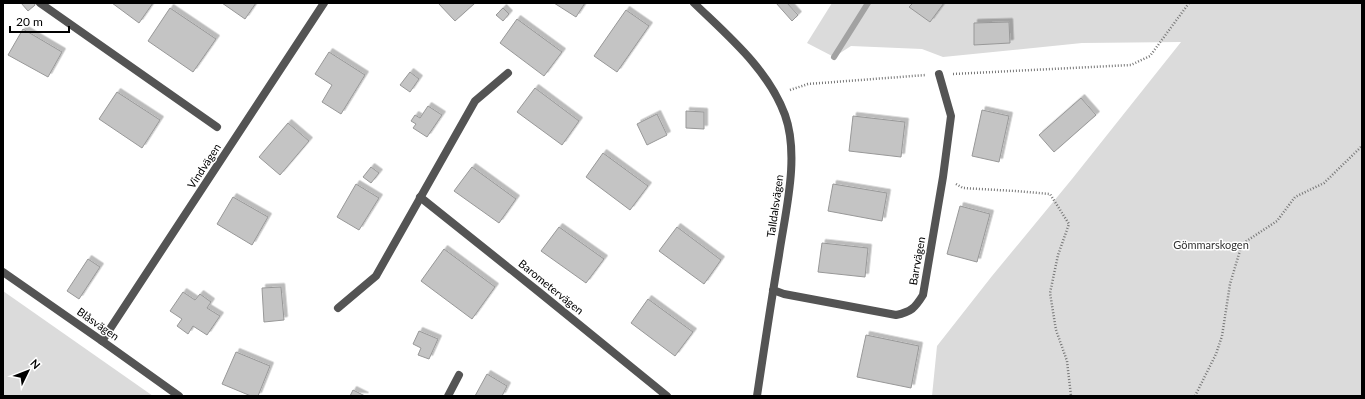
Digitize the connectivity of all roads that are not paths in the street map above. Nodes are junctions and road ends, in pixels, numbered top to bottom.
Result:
1 (40, 3) edge
2 (324, 3) edge
3 (694, 3) edge
4 (508, 73) dead end
5 (939, 74) road end
6 (217, 127) dead end
7 (420, 197) junction
8 (3, 272) edge
9 (773, 290) junction
10 (338, 308) dead end
11 (102, 341) junction
12 (459, 375) dead end
13 (179, 396) edge
14 (448, 396) edge
15 (667, 396) edge
16 (756, 396) edge

1 - 6 street
2 - 11 street, Vindvägen
3 - 9 street, Talldalsvägen
4 - 7 street
5 - 9 street, Barrvägen
7 - 10 street
7 - 15 street, Barometervägen
8 - 11 street, Blåsvägen
9 - 16 street, Talldalsvägen
11 - 13 street, Blåsvägen
12 - 14 street

